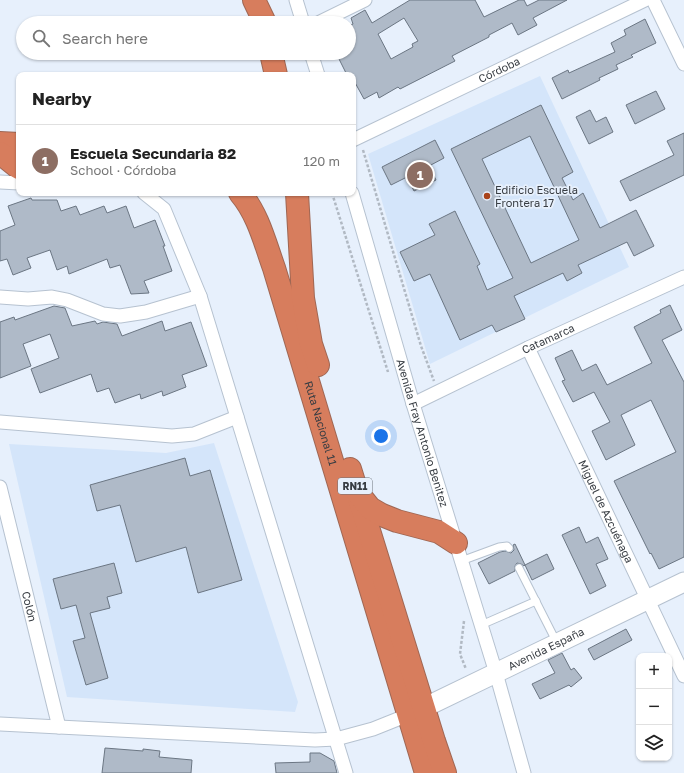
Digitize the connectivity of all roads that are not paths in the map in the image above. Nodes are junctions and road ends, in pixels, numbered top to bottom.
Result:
1 (254, 0) edge
2 (296, 0) edge
3 (365, 0) edge
4 (645, 0) edge
5 (653, 0) edge
6 (262, 14) edge
7 (301, 16) edge
8 (332, 16) edge
9 (268, 60) edge
10 (272, 60) edge
11 (314, 60) edge
12 (684, 64) edge
13 (266, 72) edge
14 (275, 72) edge
15 (317, 72) edge
16 (356, 138) edge
17 (0, 143) edge
18 (16, 144) edge
19 (0, 153) edge
20 (16, 166) edge
21 (0, 182) edge
22 (16, 183) edge
23 (148, 196) edge
24 (242, 196) edge
25 (297, 196) edge
26 (353, 196) edge
27 (684, 277) edge
28 (200, 296) junction
29 (0, 297) edge
30 (528, 348) junction
31 (413, 404) junction
32 (237, 417) junction
33 (0, 422) edge
34 (0, 487) edge
35 (357, 492) junction
36 (508, 548) dead end
37 (459, 552) junction
38 (519, 568) dead end
39 (684, 582) edge
40 (648, 600) junction
41 (536, 601) junction
42 (481, 625) junction
43 (557, 643) junction
44 (496, 673) junction
45 (684, 676) edge
46 (416, 712) junction
47 (0, 724) edge
48 (59, 727) junction
49 (336, 739) junction
50 (346, 773) edge
51 (426, 773) edge
52 (445, 773) edge
53 (524, 773) edge

1 - 6 highway
2 - 7 street
3 - 8 street
4 - 16 street, Córdoba
5 - 12 street
9 - 13 highway
10 - 14 highway
11 - 15 street
17 - 18 highway
19 - 20 highway
21 - 22 street
23 - 28 street
24 - 46 highway, Ruta Nacional 11 / RN11
25 - 35 highway, Ruta Nacional 11 / RN11
26 - 31 street, Avenida Fray Antonio Benitez
27 - 30 street, Catamarca
28 - 29 street
28 - 32 street
30 - 31 street, Catamarca
30 - 40 street, Miguel de Azcuénaga
31 - 37 street, Avenida Fray Antonio Benitez
32 - 33 street
32 - 49 street
34 - 48 street, Colón
35 - 37 highway
35 - 46 highway, Ruta Nacional 11 / RN11
36 - 37 lane
37 - 42 street, Avenida Fray Antonio Benitez
38 - 41 lane
39 - 40 main road, Avenida España
40 - 43 main road, Avenida España
40 - 45 street, Miguel de Azcuénaga
41 - 42 lane
41 - 43 lane
42 - 44 street, Avenida Fray Antonio Benitez
43 - 44 main road, Avenida España
44 - 46 main road, Avenida España
44 - 53 street, Avenida Fray Antonio Benitez
46 - 49 street
46 - 51 highway, Ruta Nacional 11 / RN11
46 - 52 highway, Ruta Nacional 11 / RN11
47 - 48 street
48 - 49 street
49 - 50 street

